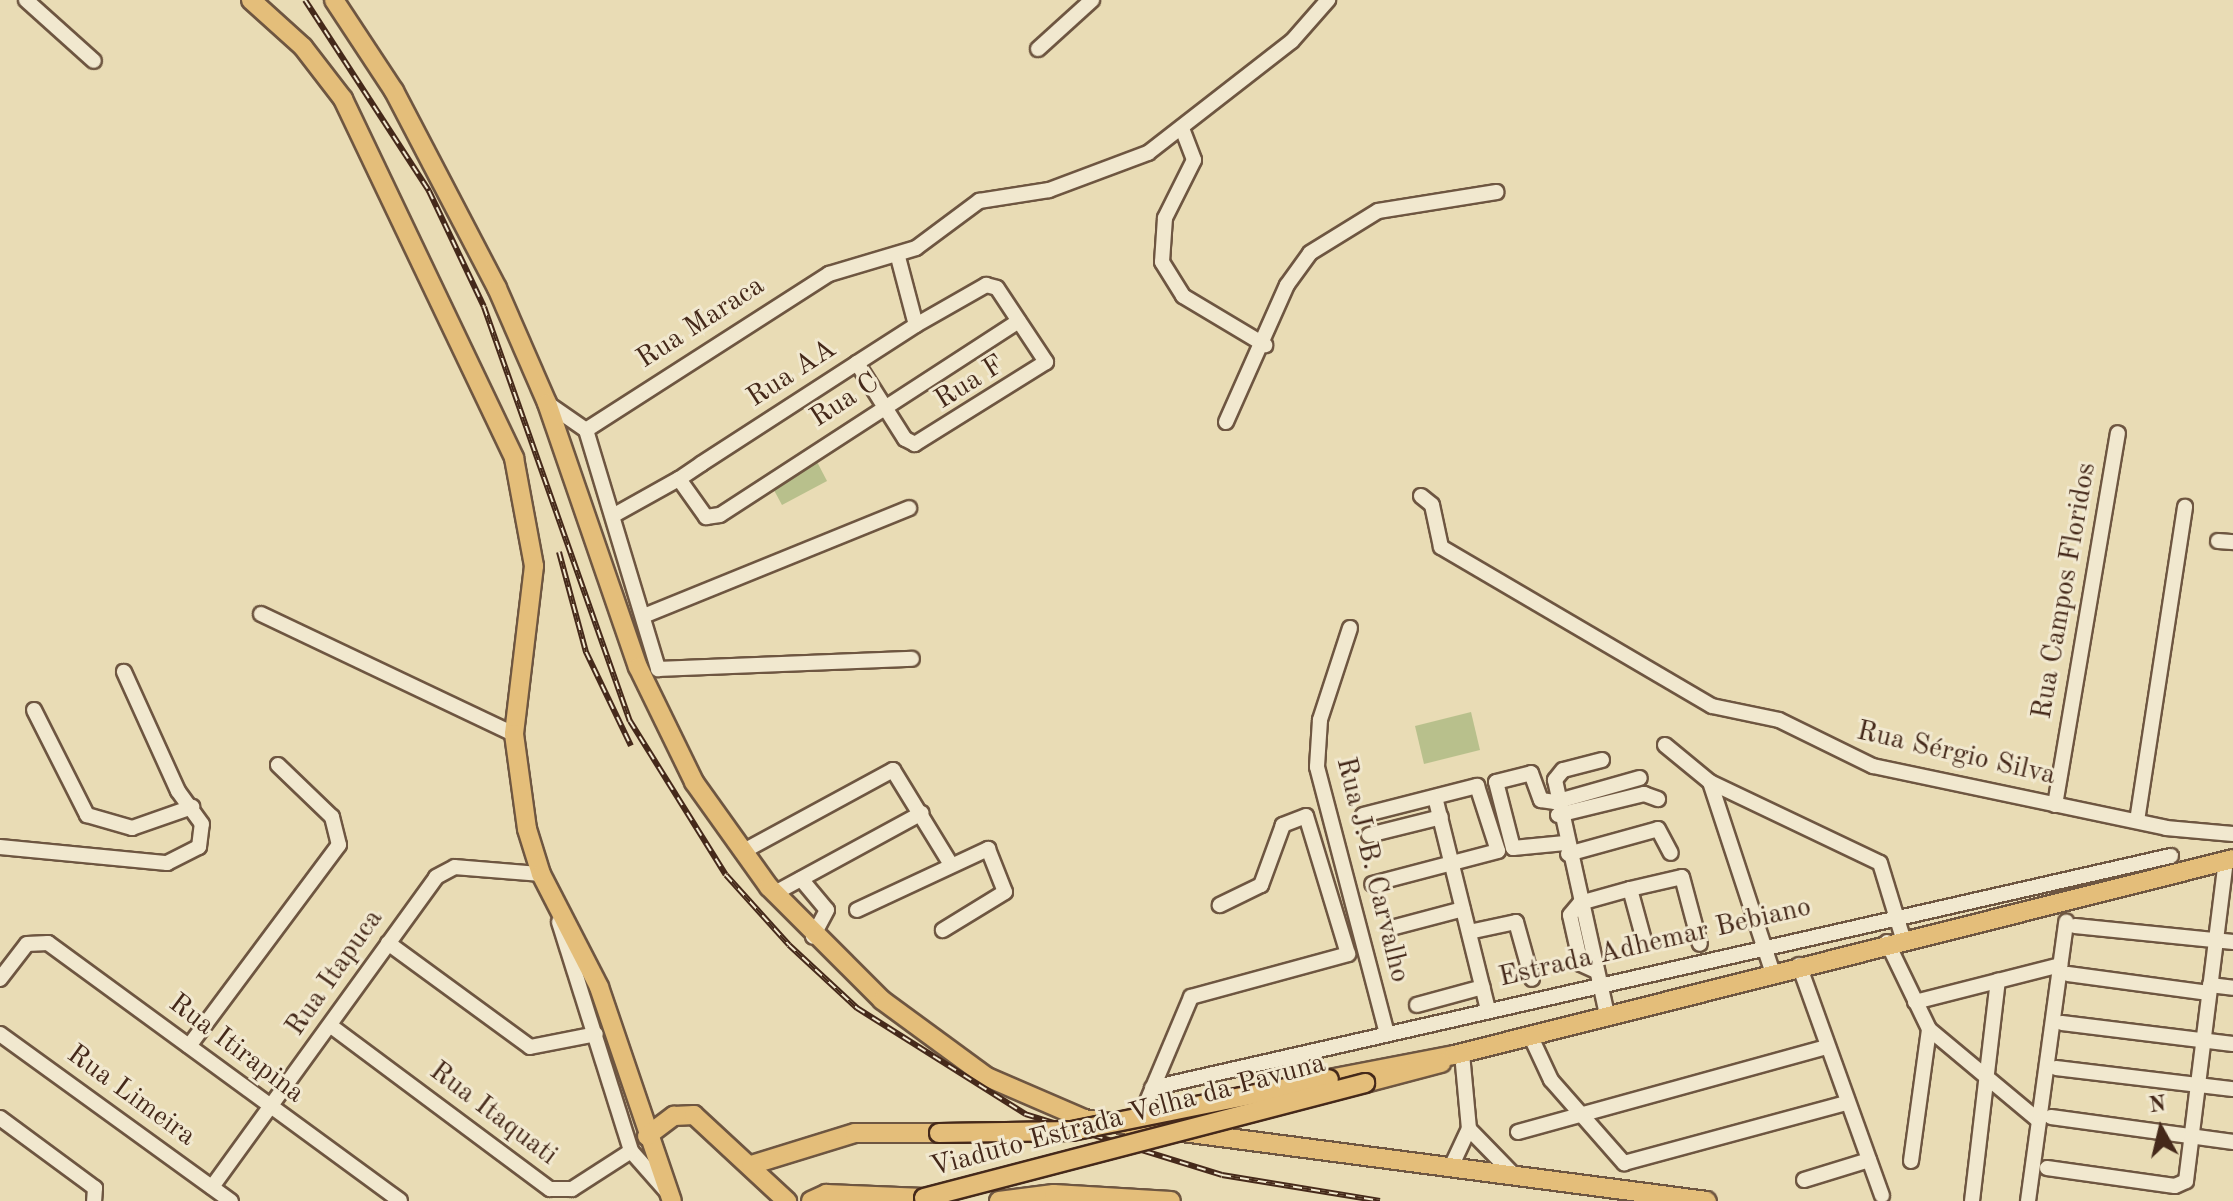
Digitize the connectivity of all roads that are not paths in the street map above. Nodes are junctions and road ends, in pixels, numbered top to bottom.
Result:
1 (26, 0) edge
2 (251, 0) edge
3 (334, 0) edge
4 (1092, 0) edge
5 (1328, 0) edge
6 (1038, 49) dead end
7 (94, 61) dead end
8 (1183, 131) junction
9 (1496, 192) dead end
10 (898, 257) junction
11 (1019, 321) junction
12 (916, 325) junction
13 (1265, 345) junction
14 (857, 363) junction
15 (547, 403) junction
16 (884, 406) junction
17 (1226, 422) dead end
18 (586, 430) junction
19 (2118, 433) dead end
20 (679, 479) junction
21 (1421, 496) dead end
22 (2185, 507) dead end
23 (909, 508) dead end
24 (616, 514) junction
25 (261, 614) dead end
26 (646, 615) junction
27 (1350, 628) dead end
28 (912, 659) dead end
29 (124, 672) dead end
30 (34, 710) dead end
31 (514, 734) junction
32 (1665, 745) dead end
33 (1602, 760) dead end
34 (278, 765) dead end
35 (1640, 778) dead end
36 (1710, 782) junction
37 (1435, 797) junction
38 (1658, 799) dead end
39 (2055, 805) junction
40 (192, 807) junction
41 (1557, 809) junction
42 (922, 813) junction
43 (1363, 815) dead end
44 (1441, 817) junction
45 (2137, 821) junction
46 (2166, 828) junction
47 (2233, 834) edge
48 (1369, 835) dead end
49 (0, 847) edge
50 (1567, 848) junction
51 (742, 852) junction
52 (1671, 853) dead end
53 (2230, 860) edge
54 (950, 863) junction
55 (2172, 863) junction
56 (1453, 865) junction
57 (541, 874) junction
58 (801, 879) junction
59 (1372, 884) dead end
60 (1630, 889) junction
61 (775, 893) junction
62 (554, 902) junction
63 (1580, 903) junction
64 (1220, 905) dead end
65 (1463, 909) junction
66 (857, 910) dead end
67 (1898, 917) junction
68 (1395, 927) dead end
69 (943, 930) dead end
70 (1469, 932) junction
71 (813, 936) junction
72 (1895, 940) junction
73 (2215, 940) junction
74 (2233, 942) edge
75 (388, 943) junction
76 (1645, 944) dead end
77 (1700, 944) dead end
78 (1763, 947) junction
79 (1799, 965) junction
80 (2064, 970) junction
81 (1772, 971) junction
82 (1598, 978) junction
83 (0, 979) edge
84 (1532, 979) dead end
85 (1998, 981) junction
86 (1483, 987) junction
87 (2233, 988) edge
88 (2210, 989) junction
89 (1915, 1002) junction
90 (1417, 1005) dead end
91 (1488, 1009) junction
92 (1607, 1014) junction
93 (2062, 1023) dead end
94 (331, 1026) junction
95 (1929, 1029) junction
96 (1387, 1033) junction
97 (0, 1034) edge
98 (596, 1034) junction
99 (1530, 1035) junction
100 (2204, 1041) junction
101 (2233, 1044) edge
102 (189, 1046) junction
103 (1827, 1047) junction
104 (1458, 1054) junction
105 (2056, 1068) dead end
106 (1329, 1079) joint
107 (1987, 1080) junction
108 (1365, 1083) joint
109 (2199, 1085) junction
110 (1152, 1088) junction
111 (2233, 1089) edge
112 (1847, 1103) junction
113 (270, 1108) junction
114 (1580, 1115) junction
115 (0, 1118) edge
116 (2045, 1119) junction
117 (1135, 1129) junction
118 (1469, 1129) junction
119 (1518, 1132) dead end
120 (647, 1136) junction
121 (2192, 1137) junction
122 (2233, 1142) edge
123 (631, 1151) junction
124 (1869, 1160) junction
125 (1911, 1161) dead end
126 (751, 1165) junction
127 (1452, 1165) junction
128 (2047, 1168) dead end
129 (1512, 1173) junction
130 (1804, 1180) dead end
131 (212, 1187) junction
132 (1882, 1196) dead end
133 (670, 1197) edge
134 (94, 1201) edge
135 (231, 1201) edge
136 (400, 1201) edge
137 (787, 1201) edge
138 (811, 1201) edge
139 (999, 1201) edge
140 (1171, 1201) edge
141 (1707, 1201) edge
142 (1972, 1201) edge
143 (2028, 1201) edge

1 - 7 street
2 - 31 main road
3 - 15 main road
4 - 6 street
5 - 8 street, Rua Maraca
8 - 10 street, Rua Maraca
8 - 13 street
9 - 13 street
10 - 12 street
10 - 18 street, Rua Maraca
11 - 12 street, Rua AA
11 - 16 street, Rua C
11 - 16 street, Rua F
12 - 14 street, Rua AA
13 - 17 street
14 - 16 street
14 - 20 street, Rua AA
15 - 18 street
15 - 51 main road
16 - 20 street, Rua C
18 - 24 street
19 - 39 street, Rua Campos Floridos
20 - 24 street, Rua AA
21 - 39 street, Rua Sérgio Silva
22 - 45 street
23 - 26 street
24 - 26 street
25 - 31 street
26 - 28 street
27 - 96 street, Rua J. B. Carvalho
29 - 40 street
30 - 40 street
31 - 57 main road
32 - 36 street
33 - 41 street
34 - 102 street
35 - 41 street
36 - 67 street
36 - 78 street
37 - 43 street
37 - 44 street
37 - 56 street
38 - 41 street
39 - 45 street, Rua Sérgio Silva
40 - 49 street
41 - 50 street
41 - 50 street
42 - 51 street
42 - 54 street
42 - 58 street
44 - 48 street
44 - 56 street
45 - 46 street, Rua Sérgio Silva
46 - 47 street, Rua Sérgio Silva
46 - 55 street
50 - 52 street
50 - 63 street
51 - 61 main road
53 - 55 main road, Estrada Adhemar Bebiano
53 - 73 street
54 - 66 street
54 - 69 street
55 - 67 street, Estrada Adhemar Bebiano
55 - 72 main road, Estrada Adhemar Bebiano
56 - 59 street
56 - 65 street
57 - 62 main road
57 - 75 street, Rua Itapuca
58 - 61 street
58 - 71 street
60 - 63 street
60 - 76 street
60 - 77 street
61 - 71 main road
62 - 98 street
62 - 120 main road
63 - 82 street
64 - 110 street
65 - 68 street
65 - 70 street
67 - 72 street
67 - 78 street, Estrada Adhemar Bebiano
70 - 84 street
70 - 86 street
71 - 117 main road
72 - 79 main road, Estrada Adhemar Bebiano
72 - 89 street
73 - 74 street
73 - 80 street
73 - 88 street
75 - 94 street, Rua Itapuca
75 - 98 street
78 - 81 street
78 - 82 street, Estrada Adhemar Bebiano
79 - 81 main road, Estrada Adhemar Bebiano
79 - 103 street
80 - 85 street
80 - 88 street
80 - 116 street
81 - 92 main road, Estrada Adhemar Bebiano
82 - 91 street, Estrada Adhemar Bebiano
82 - 92 street
83 - 102 street, Rua Itirapina
85 - 89 street
85 - 107 street
86 - 90 street
86 - 91 street
87 - 88 street
88 - 100 street
89 - 95 street
91 - 96 street, Estrada Adhemar Bebiano
92 - 99 main road, Estrada Adhemar Bebiano
93 - 100 street
94 - 113 street, Rua Itapuca
94 - 123 street, Rua Itaquati
95 - 107 street
95 - 125 street
96 - 110 street, Estrada Adhemar Bebiano
97 - 131 street, Rua Limeira
98 - 123 street
99 - 104 main road, Estrada Adhemar Bebiano
99 - 114 street
100 - 101 street
100 - 109 street
102 - 113 street, Rua Itirapina
103 - 112 street
103 - 114 street
104 - 106 main road, Estrada Adhemar Bebiano
104 - 108 main road, Estrada Adhemar Bebiano
104 - 118 street
105 - 109 street
106 - 126 main road, Viaduto Estrada Velha da Pavuna, bridge
107 - 116 street
107 - 142 street
108 - 138 main road, Viaduto Estrada Velha da Pavuna, bridge
109 - 111 street
109 - 121 street
110 - 117 street
112 - 114 street
112 - 124 street
113 - 131 street, Rua Itapuca
113 - 136 street, Rua Itirapina
114 - 119 street
115 - 134 street
116 - 121 street
116 - 143 street
117 - 127 main road
118 - 127 street
118 - 129 street
120 - 126 main road
120 - 133 main road
121 - 122 street
121 - 128 street
123 - 133 street
124 - 130 street
124 - 132 street
126 - 137 main road
127 - 129 main road
129 - 141 main road
131 - 135 street, Rua Limeira
139 - 140 main road

